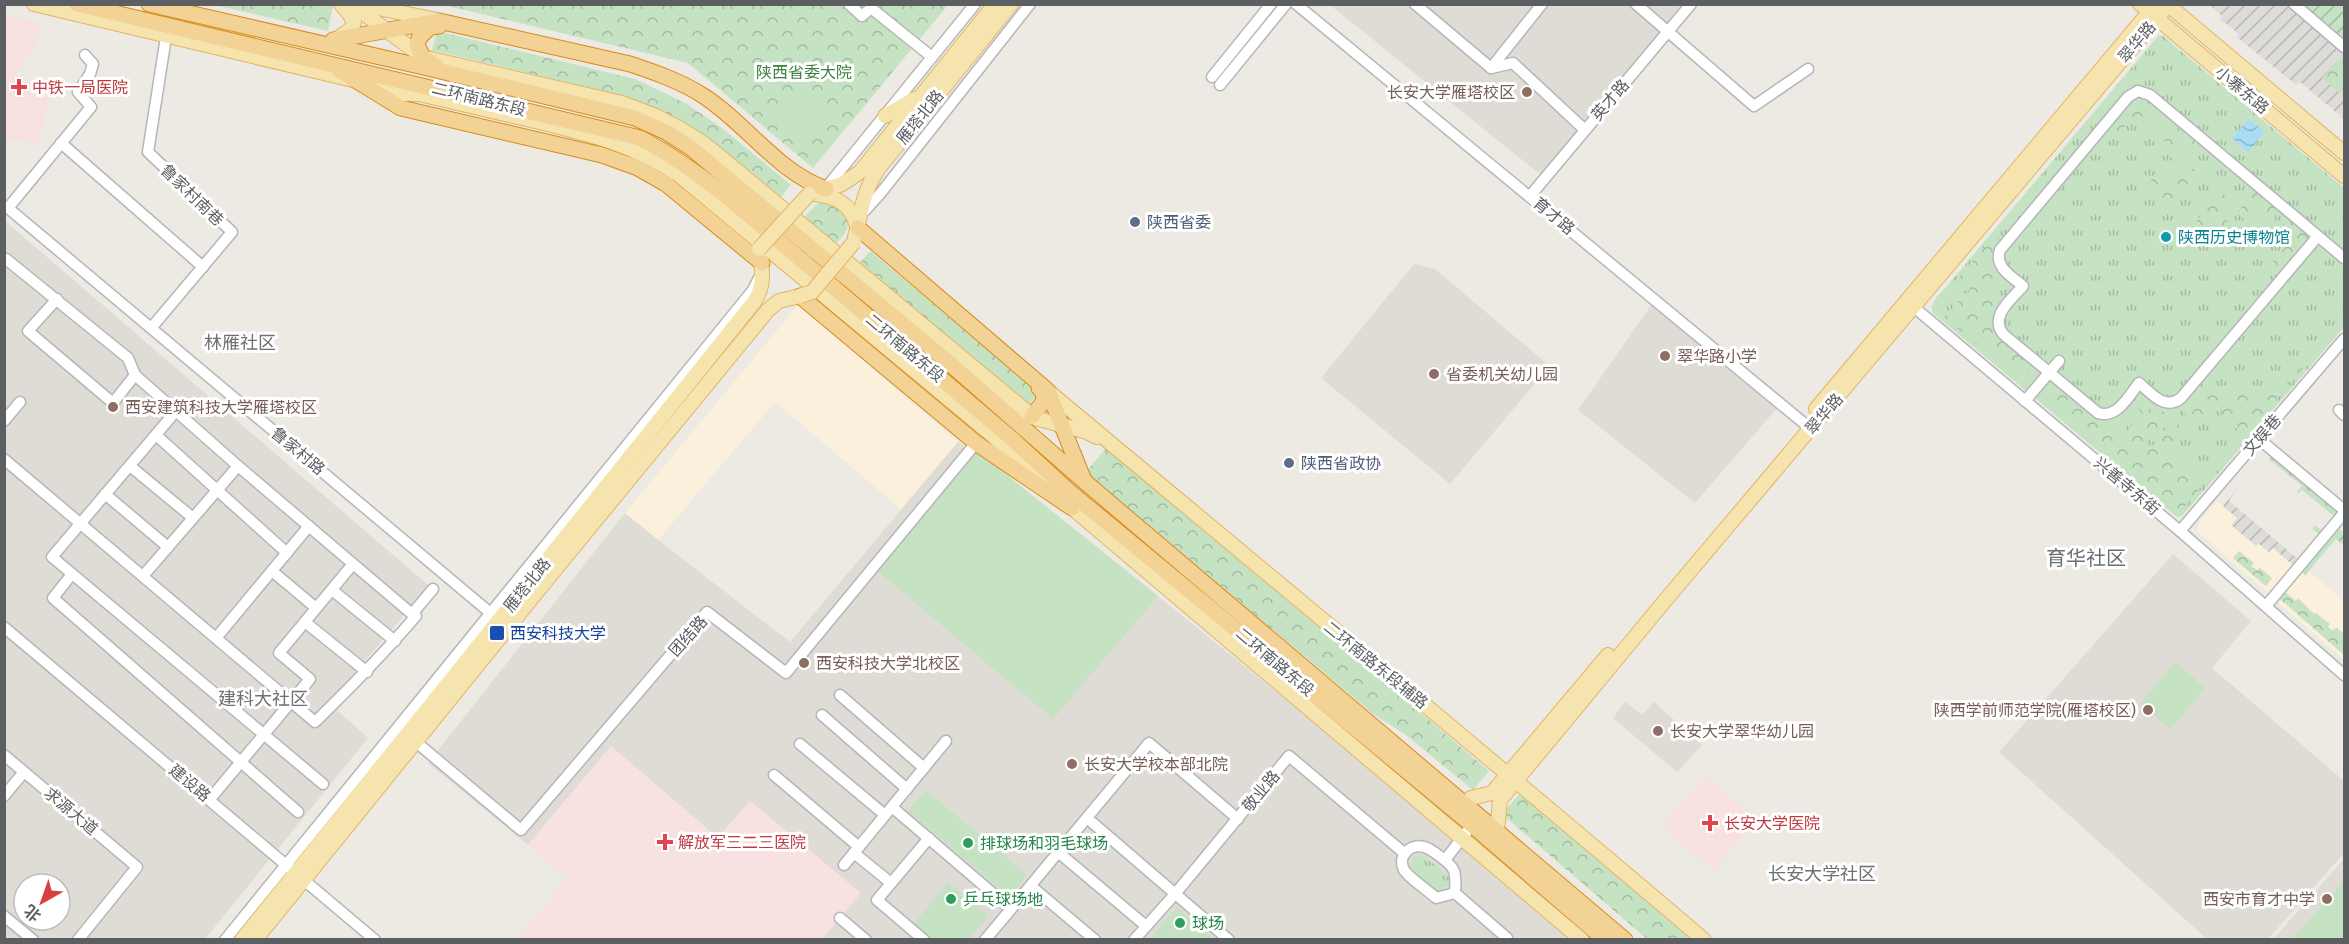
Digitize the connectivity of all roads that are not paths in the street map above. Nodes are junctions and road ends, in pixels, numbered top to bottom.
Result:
1 (34, 4) edge
2 (77, 4) edge
3 (149, 4) edge
4 (340, 4) edge
5 (351, 4) edge
6 (358, 4) edge
7 (849, 4) edge
8 (975, 4) edge
9 (995, 4) edge
10 (1011, 4) edge
11 (1030, 4) edge
12 (1271, 4) edge
13 (1286, 4) edge
14 (1296, 4) edge
15 (1415, 4) edge
16 (1542, 4) edge
17 (1636, 4) edge
18 (1691, 4) edge
19 (2294, 4) edge
20 (872, 6) edge
21 (2158, 8) edge
22 (439, 21) junction
23 (386, 31) junction
24 (1668, 32) junction
25 (288, 35) junction
26 (166, 37) junction
27 (334, 40) junction
28 (2344, 47) edge
29 (86, 55) dead end
30 (932, 57) junction
31 (327, 63) junction
32 (435, 65) junction
33 (1491, 68) junction
34 (1808, 69) dead end
35 (357, 81) junction
36 (415, 84) junction
37 (402, 94) junction
38 (921, 95) junction
39 (885, 116) junction
40 (1585, 130) junction
41 (60, 143) junction
42 (2344, 153) edge
43 (2344, 176) edge
44 (826, 189) junction
45 (809, 194) junction
46 (1530, 196) junction
47 (6, 207) edge
48 (857, 229) junction
49 (2318, 236) junction
50 (2344, 258) edge
51 (6, 259) dead end
52 (761, 261) junction
53 (203, 267) junction
54 (800, 296) junction
55 (57, 299) junction
56 (1910, 305) junction
57 (152, 327) junction
58 (2344, 339) edge
59 (2059, 361) dead end
60 (2049, 372) junction
61 (135, 375) junction
62 (1048, 391) junction
63 (2025, 401) junction
64 (20, 402) dead end
65 (176, 411) junction
66 (1003, 411) junction
67 (1032, 416) junction
68 (4, 421) edge
69 (1060, 424) junction
70 (1807, 426) junction
71 (156, 435) junction
72 (2259, 439) junction
73 (976, 443) junction
74 (1113, 444) junction
75 (4, 459) edge
76 (130, 466) junction
77 (238, 466) junction
78 (1084, 481) junction
79 (218, 490) junction
80 (105, 494) junction
81 (1072, 508) junction
82 (2344, 511) edge
83 (193, 518) junction
84 (80, 524) junction
85 (309, 526) junction
86 (2180, 531) junction
87 (168, 547) junction
88 (287, 553) junction
89 (353, 564) junction
90 (272, 571) junction
91 (72, 574) junction
92 (143, 576) junction
93 (433, 589) dead end
94 (332, 590) junction
95 (2266, 606) junction
96 (316, 608) junction
97 (412, 614) junction
98 (499, 620) junction
99 (305, 622) junction
100 (4, 627) edge
101 (216, 638) junction
102 (395, 641) junction
103 (367, 672) junction
104 (2344, 675) edge
105 (840, 695) dead end
106 (291, 702) junction
107 (822, 715) dead end
108 (1371, 725) junction
109 (264, 734) junction
110 (946, 741) dead end
111 (417, 742) junction
112 (800, 744) dead end
113 (4, 755) edge
114 (241, 762) junction
115 (924, 768) junction
116 (24, 771) junction
117 (774, 775) dead end
118 (1512, 777) junction
119 (323, 784) dead end
120 (907, 789) junction
121 (4, 796) edge
122 (1471, 798) junction
123 (210, 799) junction
124 (889, 811) junction
125 (298, 812) dead end
126 (1087, 818) junction
127 (1238, 819) junction
128 (1498, 826) junction
129 (1467, 831) junction
130 (929, 838) junction
131 (857, 850) junction
132 (1058, 852) junction
133 (1404, 853) junction
134 (1445, 860) junction
135 (844, 865) dead end
136 (296, 871) junction
137 (891, 884) junction
138 (1030, 886) junction
139 (1455, 893) junction
140 (1175, 894) junction
141 (1011, 909) junction
142 (4, 916) edge
143 (840, 918) dead end
144 (1146, 926) junction
145 (33, 939) edge
146 (78, 939) edge
147 (225, 939) edge
148 (242, 939) edge
149 (255, 939) edge
150 (375, 939) edge
151 (866, 939) edge
152 (924, 939) edge
153 (985, 939) edge
154 (1095, 939) edge
155 (1134, 939) edge
156 (1229, 939) edge
157 (1506, 939) edge
158 (1582, 939) edge
159 (1605, 939) edge
160 (1625, 939) edge
161 (1639, 939) edge
162 (1704, 939) edge

1 - 26 main road
2 - 31 highway, 二环南路东段
3 - 25 highway
4 - 27 main road
5 - 23 main road
6 - 22 main road
7 - 20 street
8 - 30 street
9 - 38 main road, 雁塔北路
10 - 48 main road, 雁塔北路
11 - 48 street
12 - 13 street
14 - 46 street, 育才路
15 - 33 street
16 - 33 street
17 - 24 street
18 - 24 street, 英才路
19 - 28 street
20 - 30 street
21 - 42 main road, 小寨东路
21 - 43 main road, 小寨东路
21 - 56 main road, 翠华路
22 - 23 highway
22 - 44 highway
23 - 27 highway
23 - 32 main road
24 - 34 street
24 - 40 street, 英才路
25 - 27 highway
25 - 32 highway
26 - 35 main road
26 - 53 street, 鲁家村南巷
27 - 32 highway
29 - 41 street
30 - 39 street
31 - 35 highway
31 - 36 highway, 二环南路东段
32 - 45 highway
32 - 66 highway, 二环南路东段
32 - 67 main road
33 - 40 street
35 - 36 main road
35 - 37 main road
35 - 52 highway
36 - 37 highway
36 - 129 highway, 二环南路东段
37 - 52 highway
37 - 81 main road
38 - 39 main road
38 - 44 main road, 雁塔北路
39 - 44 street
40 - 46 street, 英才路
41 - 47 street
41 - 53 street
44 - 45 main road, 雁塔北路
45 - 48 main road
45 - 52 main road, bridge
46 - 70 street, 育才路
47 - 57 street, 鲁家村路
48 - 54 main road, 雁塔北路, bridge
48 - 62 highway
48 - 67 highway
49 - 50 street
49 - 60 street
49 - 60 street
51 - 55 street
52 - 98 main road, 雁塔北路
53 - 57 street, 鲁家村南巷
54 - 73 highway
54 - 98 main road, 雁塔北路
55 - 61 street
55 - 61 street
56 - 63 street, 兴善寺东街
56 - 70 main road, 翠华路
57 - 98 street, 鲁家村路
58 - 72 street, 文娱巷
59 - 60 street
60 - 63 street
61 - 65 street
62 - 69 highway
62 - 74 main road, 二环南路东段辅路
63 - 86 street, 兴善寺东街
64 - 68 street
65 - 71 street
65 - 77 street
66 - 67 main road
66 - 78 highway, 二环南路东段
67 - 69 main road
69 - 74 main road
69 - 78 highway
70 - 118 main road, 翠华路
71 - 76 street
71 - 79 street
72 - 82 street
72 - 86 street, 文娱巷
73 - 81 highway
73 - 111 street, 团结路
74 - 118 main road, 二环南路东段辅路
75 - 84 street
76 - 80 street
76 - 83 street
77 - 79 street
77 - 85 street
78 - 108 highway, 二环南路东段
79 - 83 street
79 - 88 street
80 - 84 street
80 - 87 street
81 - 129 main road
82 - 95 street
83 - 87 street
84 - 91 street
84 - 92 street
85 - 88 street
85 - 89 street
86 - 95 street, 兴善寺东街
87 - 92 street
88 - 90 street
89 - 94 street
89 - 97 street
90 - 96 street
90 - 101 street
91 - 109 street
91 - 114 street
92 - 101 street
93 - 97 street
94 - 96 street
94 - 102 street
95 - 104 street, 兴善寺东街
96 - 99 street
97 - 102 street
98 - 111 main road, 雁塔北路
98 - 136 main road, 雁塔北路
99 - 103 street
99 - 106 street
100 - 123 street, 建设路
101 - 106 street
102 - 103 street
103 - 106 street
105 - 115 street
106 - 109 street
107 - 120 street
108 - 122 highway
108 - 128 highway, 二环南路东段
109 - 114 street
109 - 119 street
110 - 115 street
111 - 136 main road, 雁塔北路
112 - 124 street
113 - 116 street, 求源大道
114 - 123 street
114 - 125 street
115 - 120 street
116 - 121 street
116 - 146 street, 求源大道
117 - 131 street
118 - 122 main road, 翠华路
118 - 128 main road, 翠华路
118 - 162 main road, 二环南路东段辅路
120 - 124 street
122 - 128 highway
123 - 136 street, 建设路
124 - 130 street
124 - 131 street
126 - 127 street
126 - 132 street
126 - 140 street
127 - 133 street, 敬业路
127 - 140 street, 敬业路
128 - 160 highway, 二环南路东段
128 - 161 highway
129 - 134 street
129 - 158 main road
129 - 159 highway, 二环南路东段
130 - 137 street
130 - 141 street
131 - 135 street
131 - 137 street
132 - 138 street
132 - 144 street
133 - 134 street
133 - 139 street, 敬业路
134 - 139 street
136 - 147 street
136 - 148 main road, 雁塔北路
136 - 149 main road, 雁塔北路
136 - 150 street, 建设路
137 - 152 street
138 - 141 street
138 - 154 street
139 - 157 street
140 - 144 street, 敬业路
140 - 156 street
141 - 153 street
142 - 145 street
143 - 151 street
144 - 155 street, 敬业路

